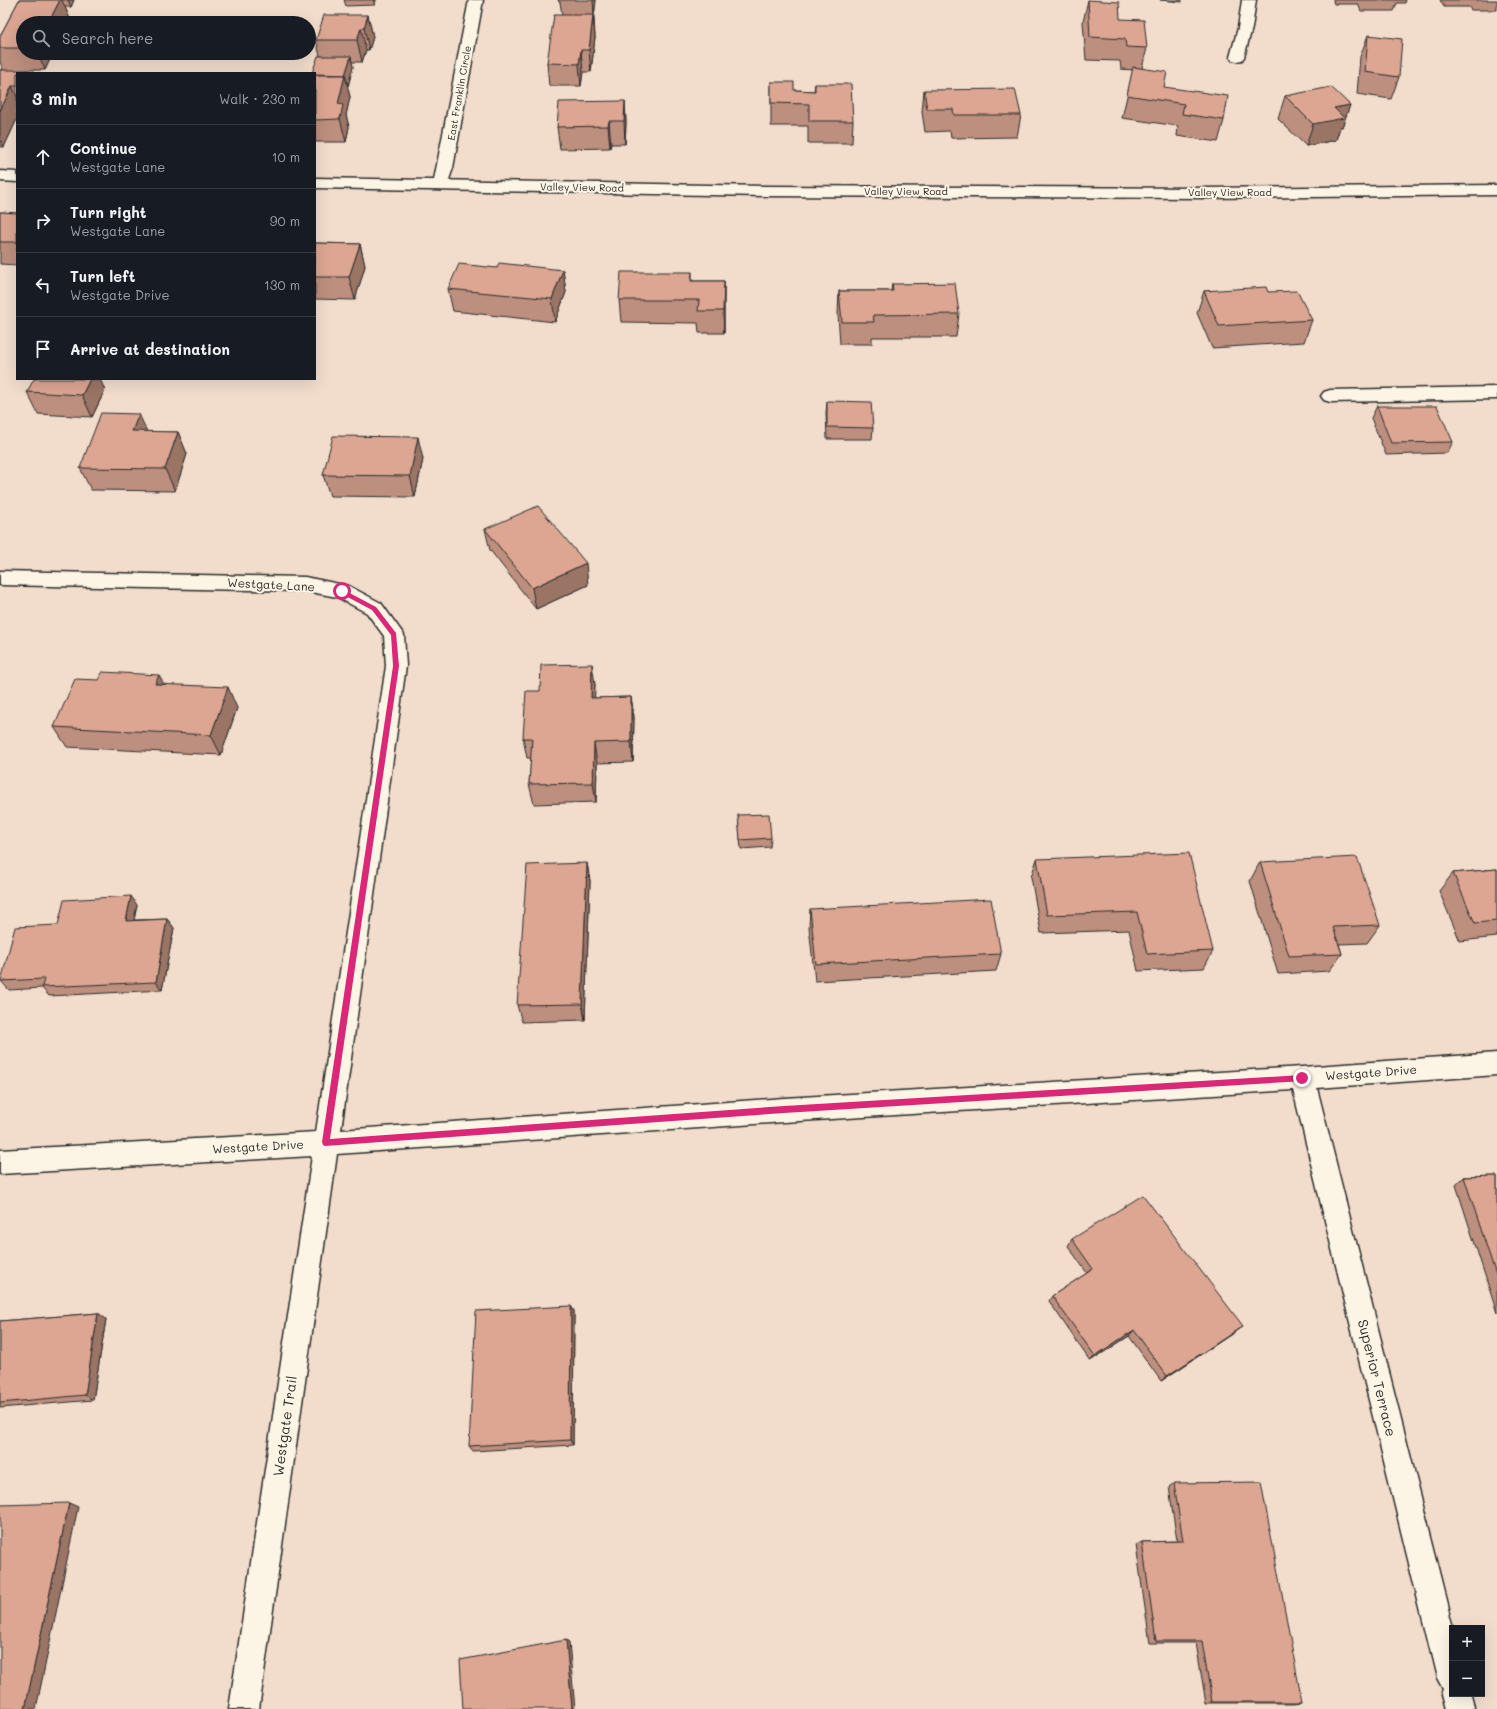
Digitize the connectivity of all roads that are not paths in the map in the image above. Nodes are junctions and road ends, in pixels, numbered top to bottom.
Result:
1 (476, 0) edge
2 (1249, 0) edge
3 (1237, 57) dead end
4 (0, 176) edge
5 (16, 177) edge
6 (316, 183) edge
7 (441, 185) junction
8 (1497, 190) edge
9 (1497, 393) edge
10 (1330, 396) dead end
11 (0, 578) edge
12 (1497, 1064) edge
13 (1302, 1078) junction
14 (325, 1142) junction
15 (0, 1162) edge
16 (1449, 1666) edge
17 (1457, 1697) edge
18 (244, 1709) edge
19 (1460, 1709) edge

1 - 7 street, East Franklin Circle
2 - 3 street
4 - 5 street
6 - 7 street, Valley View Road
7 - 8 street, Valley View Road
9 - 10 street
11 - 14 street, Westgate Lane
12 - 13 street, Westgate Drive
13 - 14 street, Westgate Drive
13 - 16 street, Superior Terrace
14 - 15 street, Westgate Drive
14 - 18 street, Westgate Trail
17 - 19 street

